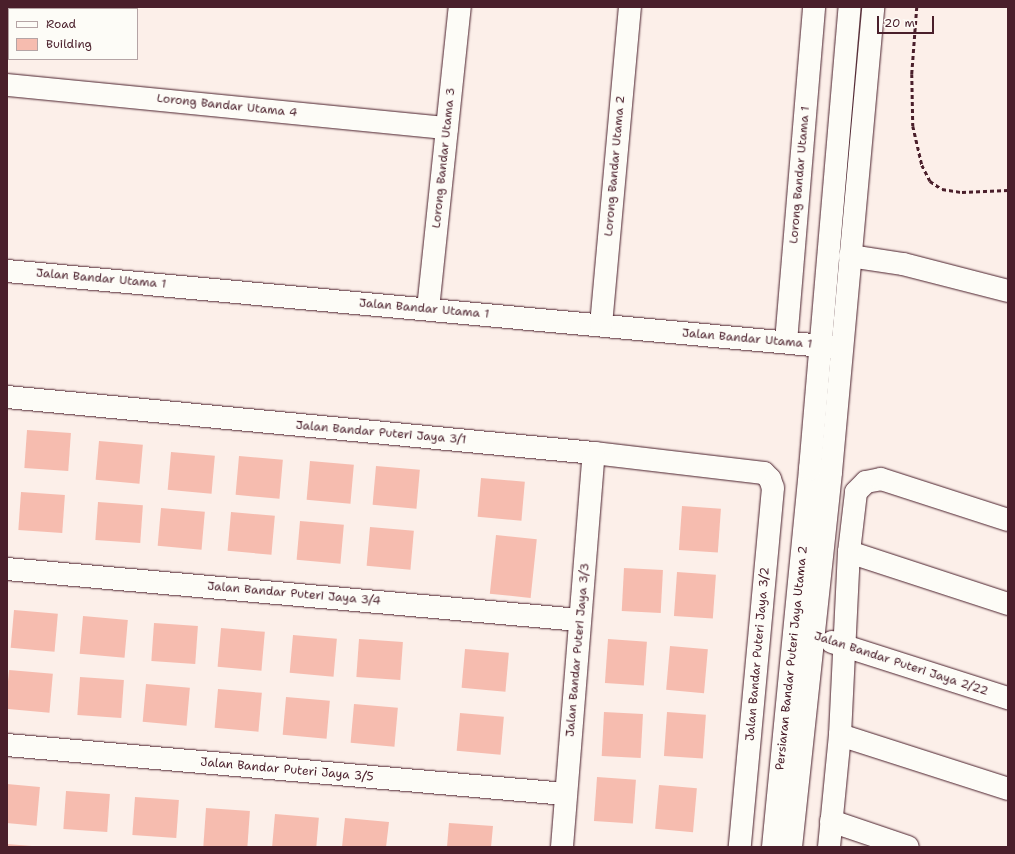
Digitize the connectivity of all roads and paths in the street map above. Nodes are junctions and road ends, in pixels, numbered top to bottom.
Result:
1 (460, 7) edge
2 (630, 7) edge
3 (814, 7) edge
4 (850, 7) edge
5 (873, 7) edge
6 (917, 7) edge
7 (7, 85) edge
8 (447, 128) junction
9 (1008, 190) edge
10 (850, 256) junction
11 (7, 271) edge
12 (1008, 291) edge
13 (428, 309) junction
14 (601, 325) junction
15 (786, 342) junction
16 (831, 347) junction
17 (7, 397) edge
18 (594, 453) junction
19 (755, 471) joint
20 (1008, 520) edge
21 (849, 552) junction
22 (7, 569) edge
23 (1008, 604) edge
24 (580, 620) junction
25 (804, 633) junction
26 (845, 646) junction
27 (1008, 698) edge
28 (840, 735) junction
29 (7, 745) edge
30 (1008, 789) edge
31 (566, 794) junction
32 (831, 821) junction
33 (562, 847) edge
34 (740, 847) edge
35 (773, 847) edge
36 (791, 847) edge
37 (829, 847) edge
38 (908, 847) edge

1 - 8 street, Lorong Bandar Utama 3
2 - 14 street, Lorong Bandar Utama 2
3 - 15 street, Lorong Bandar Utama 1
4 - 16 street
5 - 10 street
6 - 9 path
7 - 8 street, Lorong Bandar Utama 4
8 - 13 street, Lorong Bandar Utama 3
10 - 12 street
10 - 16 street
11 - 13 street, Jalan Bandar Utama 1
13 - 14 street, Jalan Bandar Utama 1
14 - 15 street, Jalan Bandar Utama 1
15 - 16 street, Jalan Bandar Utama 1
16 - 25 street, Persiaran Bandar Puteri Jaya Utama 2
17 - 18 street, Jalan Bandar Puteri Jaya 3/1
18 - 19 street, Jalan Bandar Puteri Jaya 3/1
18 - 24 street, Jalan Bandar Puteri Jaya 3/3
19 - 34 street, Jalan Bandar Puteri Jaya 3/2
20 - 21 street
21 - 23 street
21 - 26 street
22 - 24 street, Jalan Bandar Puteri Jaya 3/4
24 - 31 street, Jalan Bandar Puteri Jaya 3/3
25 - 26 street, Jalan Bandar Puteri Jaya 2/22
25 - 35 street, Persiaran Bandar Puteri Jaya Utama 2
25 - 36 street, Persiaran Bandar Puteri Jaya Utama 2
26 - 27 street, Jalan Bandar Puteri Jaya 2/22
26 - 28 street
28 - 30 street
28 - 32 street
29 - 31 street, Jalan Bandar Puteri Jaya 3/5
31 - 33 street, Jalan Bandar Puteri Jaya 3/3
32 - 37 street
32 - 38 street

